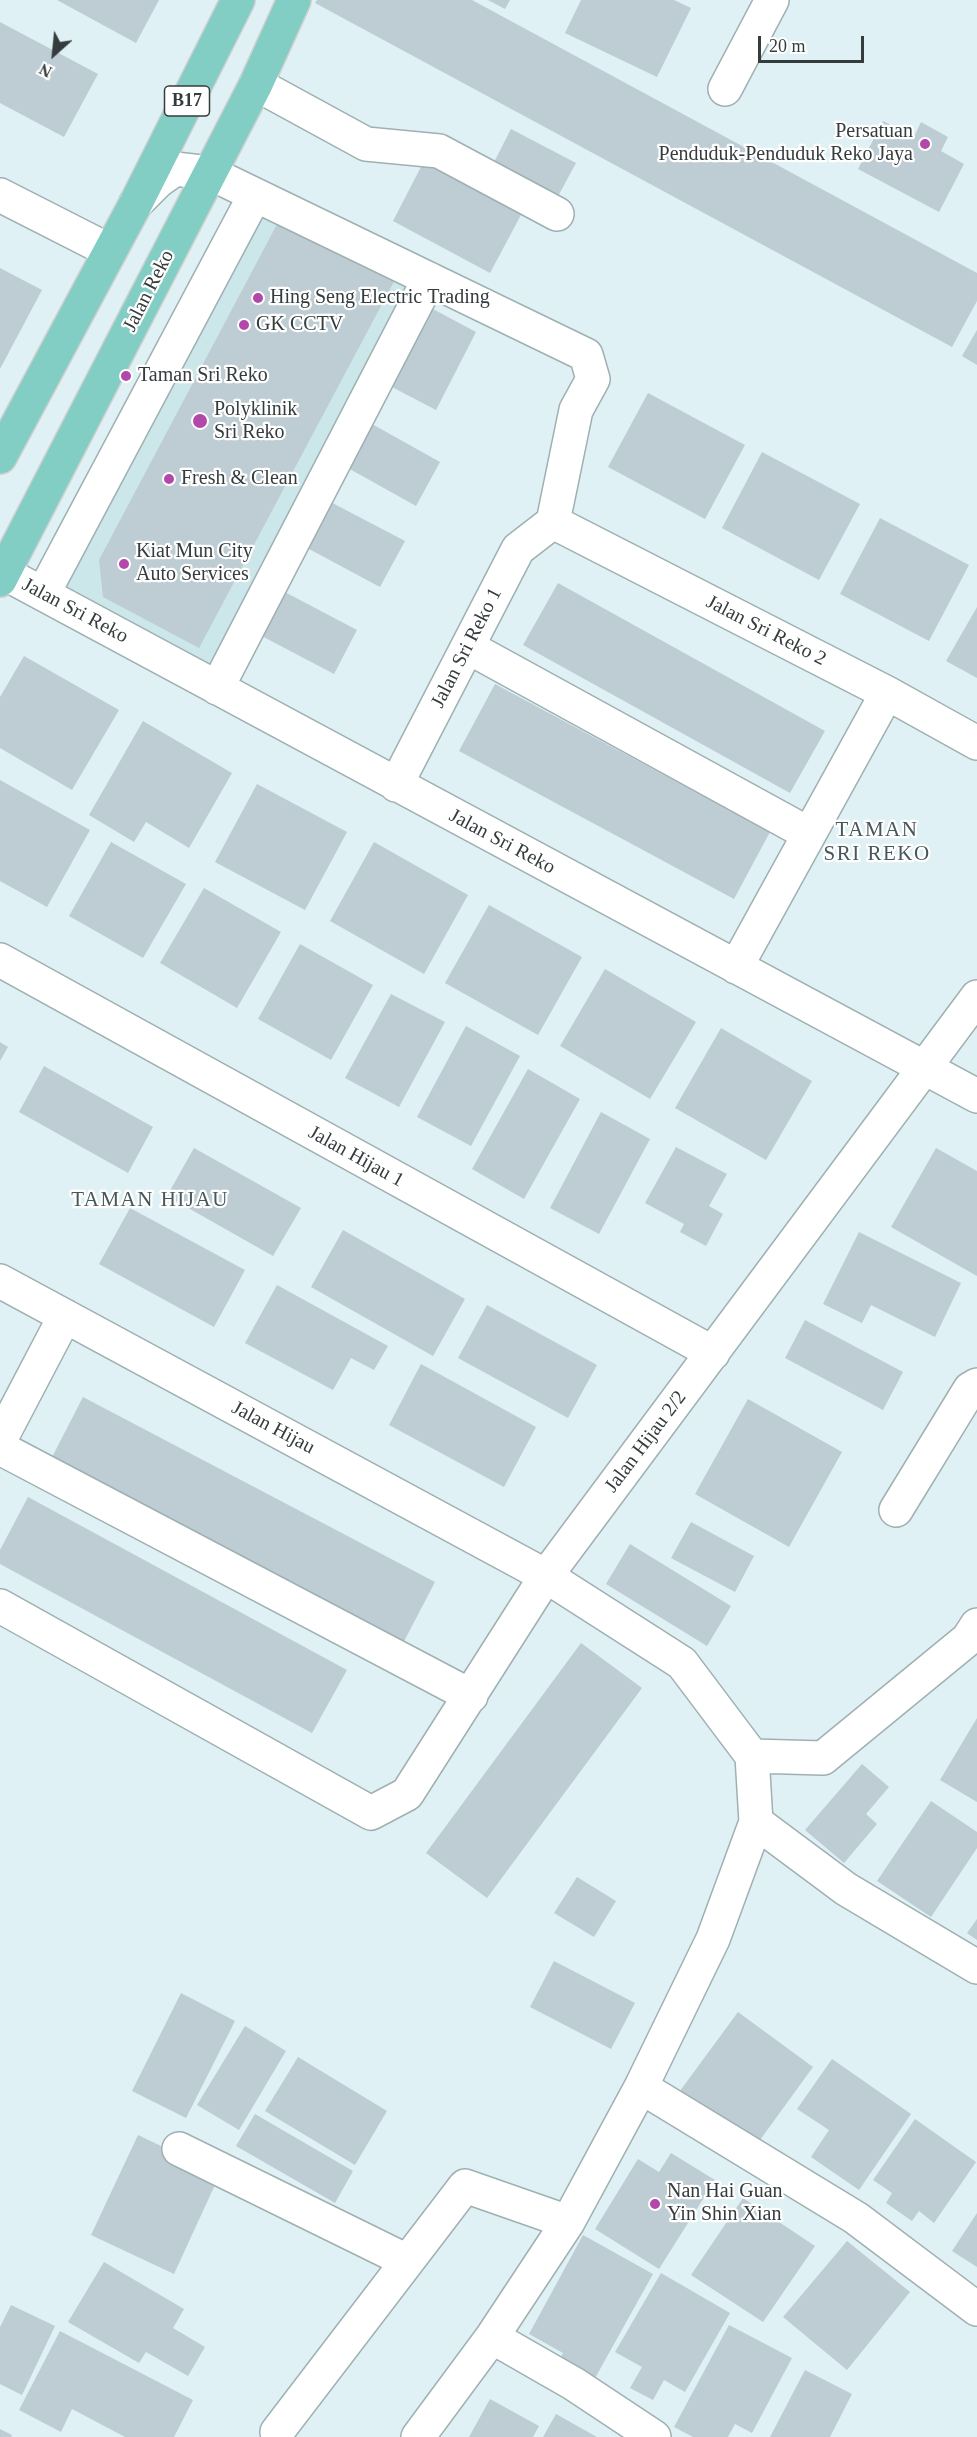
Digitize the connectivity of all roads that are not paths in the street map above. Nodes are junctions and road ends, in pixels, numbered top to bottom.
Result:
1 (238, 0) edge
2 (294, 0) edge
3 (772, 0) edge
4 (256, 84) junction
5 (725, 89) dead end
6 (210, 173) junction
7 (0, 195) edge
8 (255, 195) junction
9 (136, 203) junction
10 (557, 214) dead end
11 (110, 252) junction
12 (429, 279) junction
13 (0, 457) edge
14 (553, 522) junction
15 (2, 576) edge
16 (43, 594) junction
17 (468, 647) junction
18 (217, 688) junction
19 (887, 693) junction
20 (977, 743) edge
21 (396, 785) junction
22 (809, 834) junction
23 (0, 960) edge
24 (736, 967) junction
25 (977, 998) edge
26 (924, 1068) junction
27 (977, 1096) edge
28 (0, 1281) edge
29 (65, 1316) junction
30 (713, 1353) junction
31 (977, 1385) edge
32 (0, 1440) edge
33 (0, 1448) edge
34 (896, 1510) dead end
35 (546, 1576) junction
36 (0, 1606) edge
37 (974, 1636) edge
38 (471, 1696) junction
39 (752, 1756) junction
40 (756, 1822) junction
41 (977, 1967) edge
42 (641, 2087) junction
43 (179, 2149) dead end
44 (568, 2222) junction
45 (407, 2261) junction
46 (977, 2309) edge
47 (492, 2337) junction
48 (277, 2432) dead end
49 (418, 2437) edge
50 (654, 2437) edge

1 - 9 main road, B17
2 - 4 main road, Jalan Reko / B17
3 - 5 street
4 - 6 main road, Jalan Reko / B17
4 - 10 street
6 - 8 street
6 - 9 street
6 - 15 main road, Jalan Reko / B17
7 - 11 street
8 - 12 street
8 - 16 street
9 - 11 main road, B17
11 - 13 main road, B17
12 - 14 street
12 - 18 street
14 - 17 street, Jalan Sri Reko 1
14 - 19 street, Jalan Sri Reko 2
15 - 16 street, Jalan Sri Reko
16 - 18 street, Jalan Sri Reko
17 - 21 street, Jalan Sri Reko 1
17 - 22 street
18 - 21 street, Jalan Sri Reko
19 - 20 street, Jalan Sri Reko 2
19 - 22 street
21 - 24 street, Jalan Sri Reko
22 - 24 street
23 - 30 street, Jalan Hijau 1
24 - 26 street, Jalan Sri Reko
25 - 26 street
26 - 27 street, Jalan Sri Reko
26 - 30 street, Jalan Hijau 2/2
28 - 29 street, Jalan Hijau
29 - 32 street
29 - 35 street, Jalan Hijau
30 - 35 street, Jalan Hijau 2/2
31 - 34 street
33 - 38 street
35 - 38 street, Jalan Hijau 2/2
35 - 39 street, Jalan Hijau
36 - 38 street, Jalan Hijau 2/2
37 - 39 street
39 - 40 street
40 - 41 street
40 - 42 street
42 - 44 street
42 - 46 street
43 - 45 street
44 - 45 street
44 - 47 street
45 - 48 street
47 - 49 street
47 - 50 street

